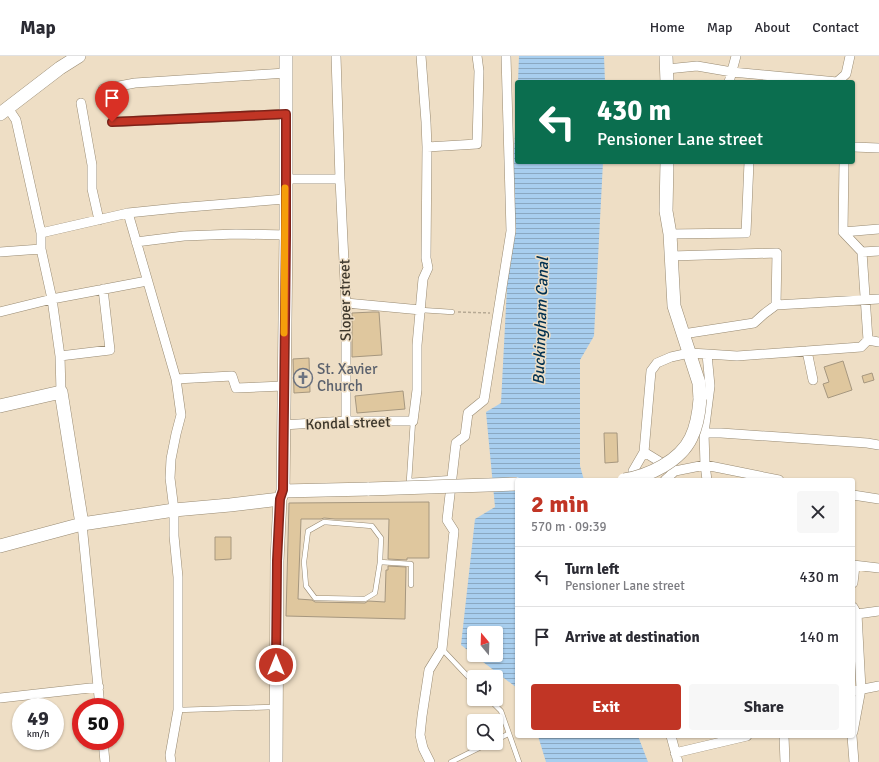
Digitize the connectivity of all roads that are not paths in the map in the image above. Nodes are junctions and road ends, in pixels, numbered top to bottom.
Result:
1 (79, 56) edge
2 (286, 56) edge
3 (336, 56) edge
4 (421, 56) edge
5 (477, 56) edge
6 (506, 56) edge
7 (736, 56) edge
8 (850, 56) edge
9 (667, 69) edge
10 (732, 72) junction
11 (286, 73) junction
12 (730, 80) edge
13 (816, 80) edge
14 (839, 80) edge
15 (103, 89) dead end
16 (81, 103) dead end
17 (4, 111) edge
18 (286, 114) junction
19 (112, 122) dead end
20 (427, 147) junction
21 (855, 147) edge
22 (879, 148) edge
23 (667, 164) edge
24 (749, 164) edge
25 (844, 164) edge
26 (286, 179) junction
27 (340, 179) junction
28 (285, 199) junction
29 (128, 213) junction
30 (99, 220) junction
31 (879, 229) edge
32 (843, 232) junction
33 (41, 233) junction
34 (670, 234) junction
35 (286, 235) junction
36 (136, 242) junction
37 (41, 249) junction
38 (0, 252) edge
39 (862, 252) junction
40 (879, 252) edge
41 (671, 256) junction
42 (147, 281) junction
43 (103, 289) junction
44 (52, 299) junction
45 (879, 299) edge
46 (865, 300) junction
47 (346, 303) junction
48 (776, 305) junction
49 (421, 310) junction
50 (0, 312) edge
51 (452, 312) road end
52 (683, 334) junction
53 (868, 340) junction
54 (879, 342) edge
55 (808, 351) junction
56 (689, 353) junction
57 (707, 354) junction
58 (60, 356) junction
59 (176, 379) junction
60 (813, 380) dead end
61 (283, 386) junction
62 (61, 392) junction
63 (0, 406) edge
64 (346, 421) junction
65 (413, 422) junction
66 (283, 425) junction
67 (704, 433) junction
68 (879, 445) edge
69 (644, 452) junction
70 (705, 465) junction
71 (675, 471) junction
72 (452, 478) junction
73 (632, 478) edge
74 (635, 478) edge
75 (667, 478) edge
76 (707, 478) edge
77 (769, 478) edge
78 (515, 484) edge
79 (281, 495) junction
80 (855, 495) edge
81 (879, 499) edge
82 (174, 510) junction
83 (82, 524) junction
84 (0, 546) edge
85 (380, 562) junction
86 (855, 566) edge
87 (879, 568) edge
88 (411, 585) dead end
89 (855, 610) edge
90 (879, 611) edge
91 (442, 649) junction
92 (467, 676) edge
93 (879, 686) edge
94 (98, 687) junction
95 (857, 690) edge
96 (0, 698) edge
97 (99, 698) edge
98 (496, 706) edge
99 (277, 707) junction
100 (178, 710) junction
101 (855, 711) edge
102 (508, 734) junction
103 (503, 736) edge
104 (671, 738) edge
105 (741, 738) edge
106 (784, 738) edge
107 (852, 738) edge
108 (104, 750) edge
109 (475, 750) edge
110 (676, 758) edge
111 (105, 762) edge
112 (172, 762) edge
113 (276, 762) edge
114 (430, 762) edge
115 (451, 762) edge
116 (519, 762) edge
117 (785, 762) edge
118 (854, 762) edge

1 - 17 main road
2 - 11 main road
3 - 27 street, Sloper street
4 - 20 street
5 - 20 street
6 - 72 street
7 - 10 street
8 - 14 street
9 - 10 street
10 - 12 street
10 - 13 street
11 - 15 street
11 - 18 main road
16 - 30 street
17 - 33 street
18 - 19 street
18 - 26 main road
20 - 49 street
21 - 22 street
23 - 34 main road
24 - 34 street
25 - 32 street
26 - 27 street
26 - 28 main road
27 - 47 street, Sloper street
28 - 29 street
28 - 35 main road
29 - 30 street
29 - 36 street
30 - 33 street
31 - 32 street
32 - 39 street
33 - 37 street
34 - 41 main road
35 - 36 street
35 - 61 main road
36 - 42 street
37 - 38 street
37 - 44 street
39 - 40 street
39 - 46 street
41 - 48 street
41 - 52 main road
42 - 43 street
42 - 59 street
43 - 44 street
43 - 58 street
44 - 50 street
44 - 58 street
45 - 46 street
46 - 48 street
46 - 53 street
47 - 49 street
47 - 64 street, Sloper street
48 - 52 street
49 - 51 lane
49 - 65 street
52 - 56 main road
53 - 54 street
53 - 55 street
55 - 57 street
55 - 60 street
56 - 57 street
56 - 69 street
56 - 73 main road, bridge
57 - 67 street
58 - 62 street
59 - 61 street
59 - 82 street
61 - 66 main road
62 - 63 main road
62 - 83 main road
64 - 65 street, Kondal street
64 - 66 street, Kondal street
65 - 72 lane
66 - 79 main road
67 - 68 street
67 - 70 street
69 - 71 street
69 - 74 street
70 - 71 street
70 - 76 street
70 - 77 street
71 - 75 street
72 - 91 street
78 - 79 main road, bridge
79 - 82 main road
79 - 99 main road
80 - 81 street
82 - 83 main road
82 - 100 street
83 - 84 main road
83 - 94 street
85 - 85 lane
85 - 88 lane
86 - 87 street
89 - 90 street
89 - 95 street
91 - 92 lane
91 - 114 street
93 - 95 street
94 - 96 street
94 - 97 street
95 - 101 street
98 - 102 lane
99 - 100 lane
99 - 113 main road
100 - 112 street
102 - 103 lane
102 - 116 lane
104 - 110 street
105 - 110 street
106 - 117 street
107 - 118 street
108 - 111 street
109 - 115 lane

